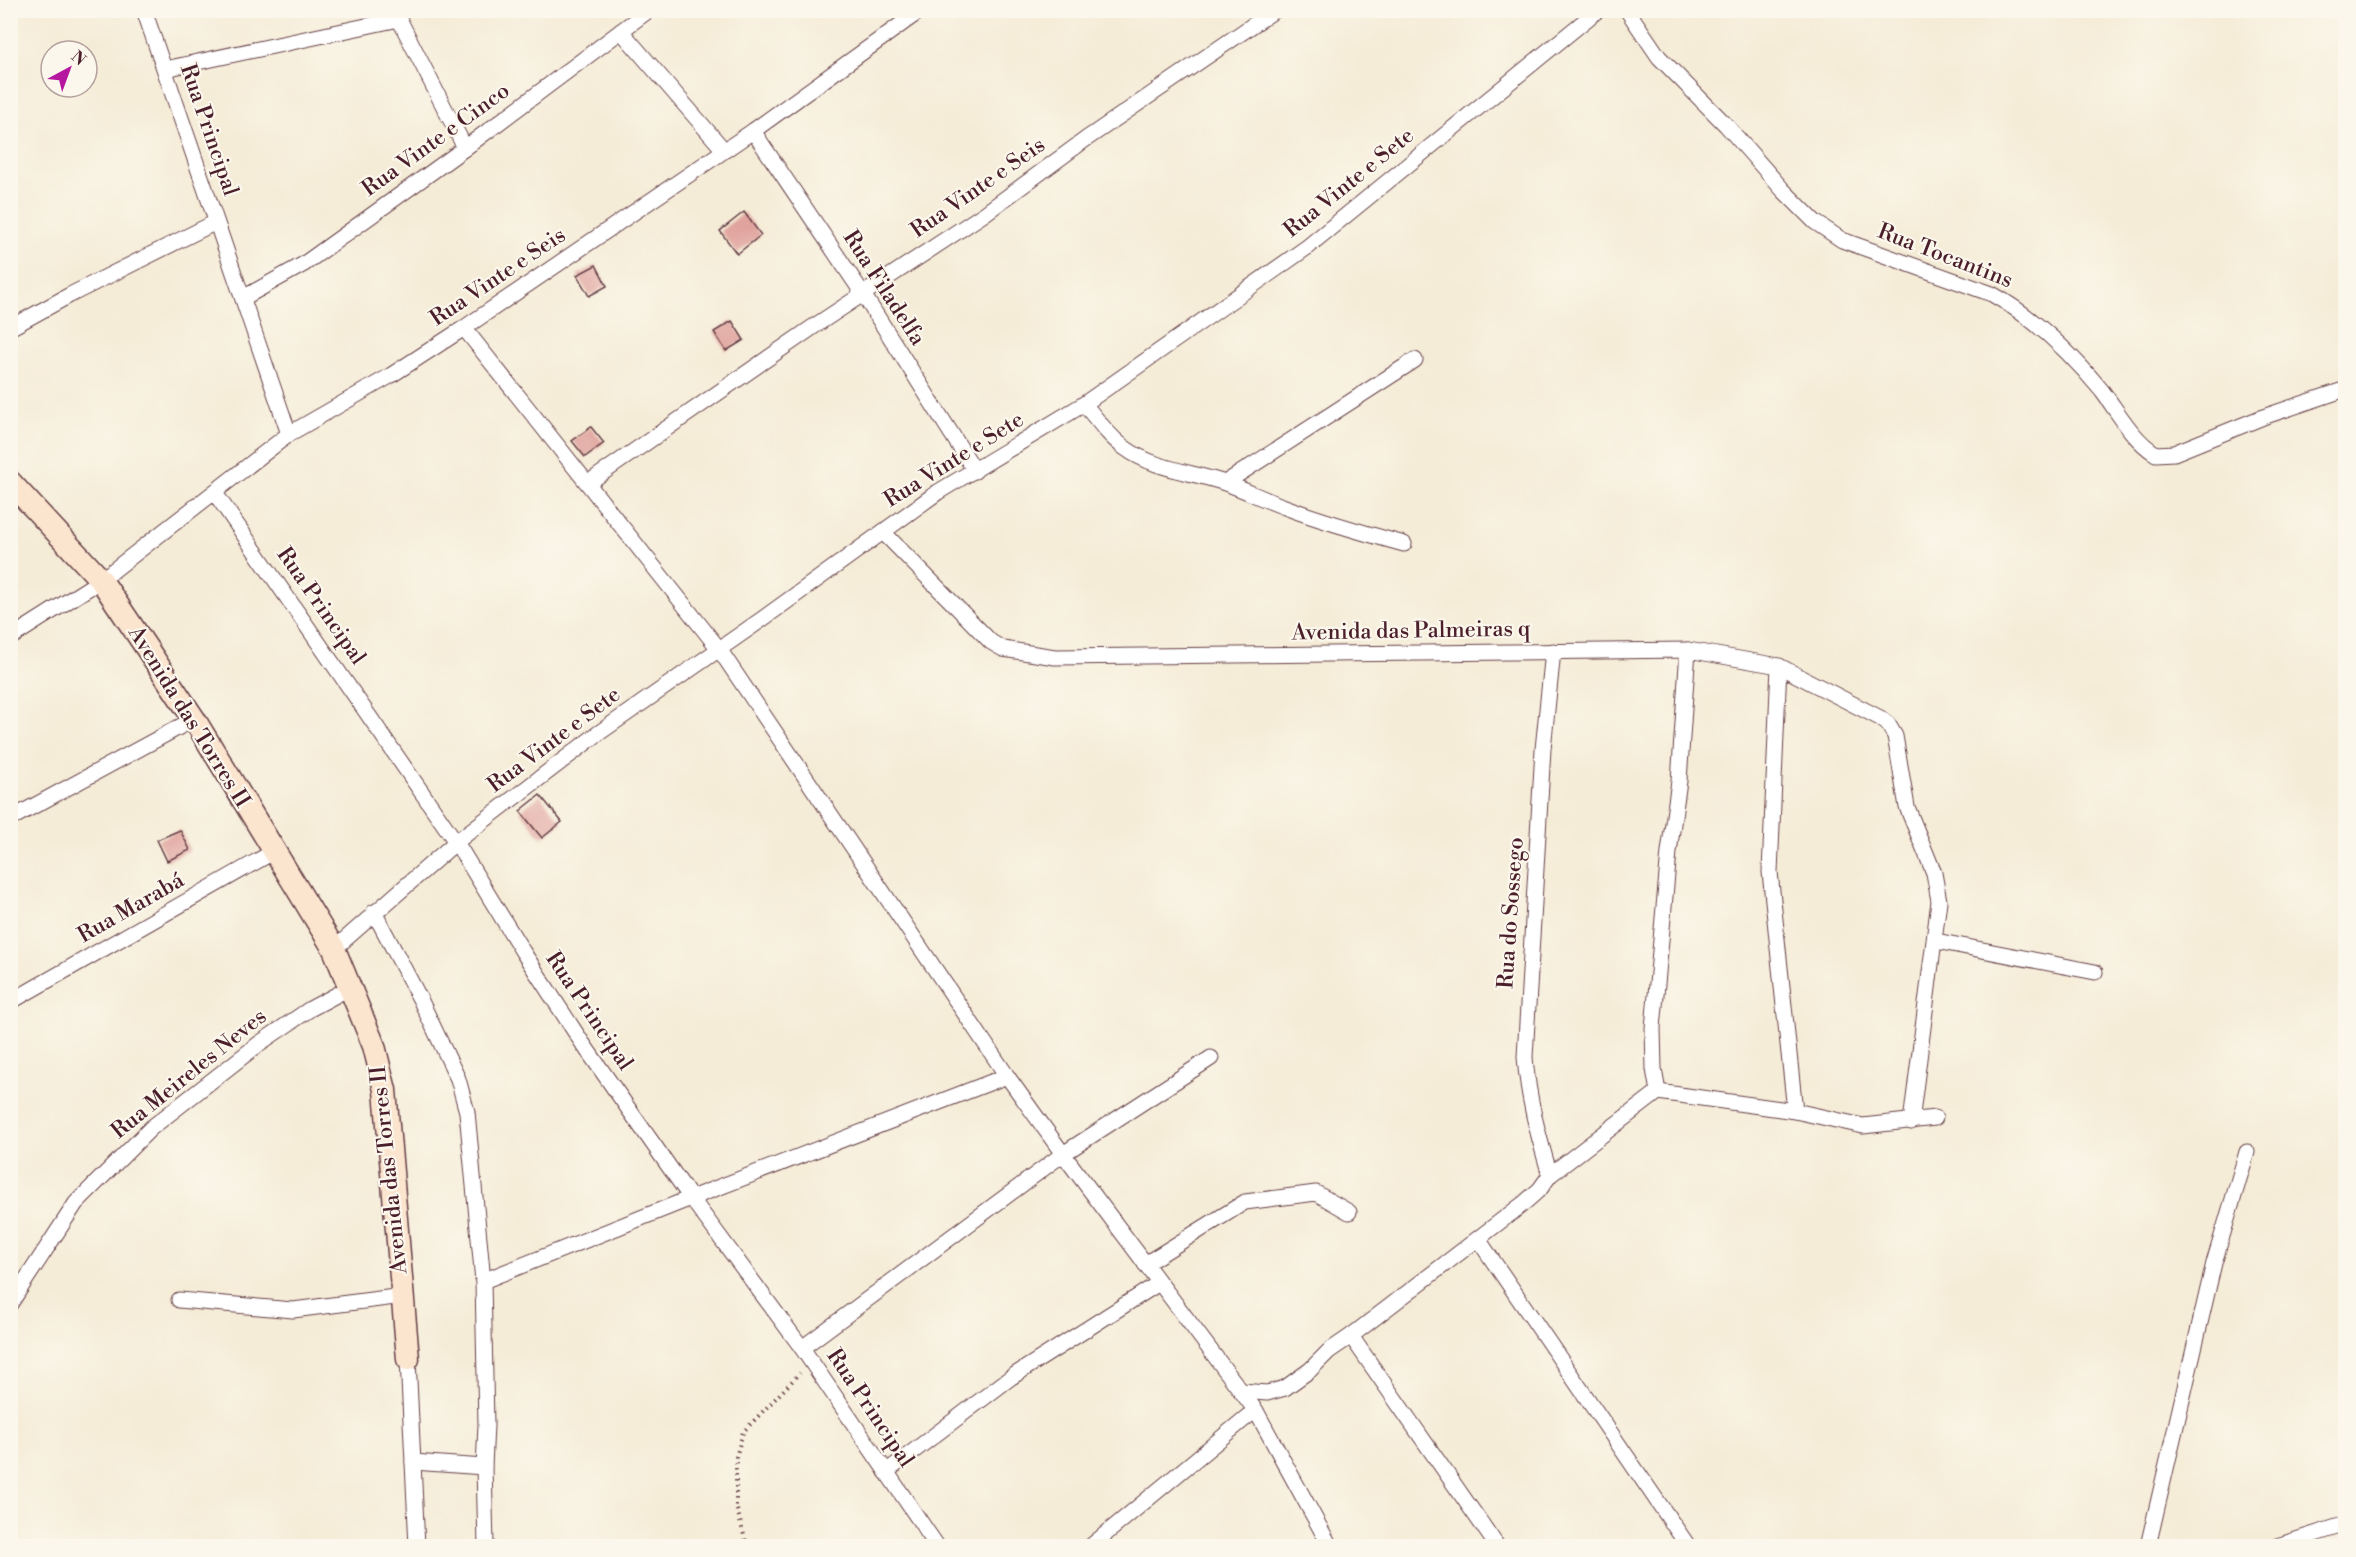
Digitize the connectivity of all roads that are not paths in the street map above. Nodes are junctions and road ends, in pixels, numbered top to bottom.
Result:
1 (144, 10) edge
2 (649, 10) edge
3 (921, 10) edge
4 (1275, 10) edge
5 (1598, 10) edge
6 (1627, 10) edge
7 (621, 31) junction
8 (165, 69) junction
9 (753, 131) junction
10 (465, 148) junction
11 (723, 149) junction
12 (216, 222) junction
13 (862, 294) junction
14 (243, 298) junction
15 (464, 327) junction
16 (10, 328) edge
17 (1415, 360) dead end
18 (2346, 389) edge
19 (1084, 404) junction
20 (289, 434) junction
21 (975, 471) junction
22 (588, 483) junction
23 (1225, 483) junction
24 (12, 486) edge
25 (215, 493) junction
26 (882, 532) junction
27 (1404, 544) dead end
28 (101, 580) junction
29 (10, 638) edge
30 (719, 649) junction
31 (1688, 650) junction
32 (1553, 651) junction
33 (1779, 666) junction
34 (194, 719) junction
35 (10, 819) edge
36 (456, 842) junction
37 (273, 852) junction
38 (374, 912) junction
39 (1936, 941) junction
40 (334, 949) junction
41 (2095, 972) dead end
42 (351, 987) junction
43 (10, 1002) edge
44 (1211, 1058) dead end
45 (1007, 1076) junction
46 (1658, 1092) junction
47 (1795, 1111) junction
48 (1935, 1118) dead end
49 (1911, 1122) junction
50 (2247, 1152) dead end
51 (1063, 1154) junction
52 (1550, 1175) junction
53 (691, 1198) junction
54 (1349, 1212) dead end
55 (1478, 1239) junction
56 (1144, 1264) junction
57 (483, 1281) junction
58 (1159, 1283) junction
59 (403, 1296) junction
60 (179, 1300) dead end
61 (10, 1304) edge
62 (1351, 1336) junction
63 (802, 1348) junction
64 (408, 1359) joint
65 (1241, 1391) junction
66 (1256, 1411) junction
67 (413, 1462) junction
68 (484, 1467) junction
69 (886, 1473) junction
70 (2346, 1524) edge
71 (417, 1546) edge
72 (486, 1546) edge
73 (937, 1546) edge
74 (1091, 1546) edge
75 (1330, 1546) edge
76 (1497, 1546) edge
77 (1688, 1546) edge
78 (2148, 1546) edge
79 (2277, 1546) edge

1 - 8 street, Rua Principal
2 - 7 street, Rua Vinte e Cinco
3 - 9 street, Rua Vinte e Seis
4 - 13 street, Rua Vinte e Seis
5 - 19 street, Rua Vinte e Sete
6 - 18 street, Rua Tocantins
7 - 10 street, Rua Vinte e Cinco
7 - 11 street
8 - 10 street
8 - 12 street, Rua Principal
9 - 11 street, Rua Vinte e Seis
9 - 13 street, Rua Filadelfa
10 - 14 street, Rua Vinte e Cinco
11 - 15 street, Rua Vinte e Seis
12 - 14 street, Rua Principal
12 - 16 street
13 - 21 street, Rua Filadelfa
13 - 22 street, Rua Vinte e Seis
14 - 20 street, Rua Principal
15 - 20 street, Rua Vinte e Seis
15 - 22 street
17 - 23 street
19 - 21 street, Rua Vinte e Sete
19 - 23 street
20 - 25 street, Rua Vinte e Seis
21 - 26 street, Rua Vinte e Sete
22 - 30 street
23 - 27 street
24 - 28 street, Avenida das Torres II
25 - 28 street, Rua Vinte e Seis
25 - 36 street, Rua Principal
26 - 30 street, Rua Vinte e Sete
26 - 32 street, Avenida das Palmeiras q
28 - 29 street, Rua Vinte e Seis
28 - 34 street, Avenida das Torres II
30 - 36 street, Rua Vinte e Sete
30 - 45 street
31 - 32 street, Avenida das Palmeiras q
31 - 33 street, Avenida das Palmeiras q
31 - 46 street
32 - 52 street, Rua do Sossego
33 - 39 street, Avenida das Palmeiras q
33 - 47 street
34 - 35 street
34 - 37 street, Avenida das Torres II
36 - 38 street, Rua Vinte e Sete
36 - 53 street, Rua Principal
37 - 40 street, Avenida das Torres II
37 - 43 street, Rua Marabá
38 - 40 street, Rua Vinte e Sete
38 - 57 street
39 - 41 street
39 - 49 street, Avenida das Palmeiras q
40 - 42 street, Avenida das Torres II
42 - 59 street, Avenida das Torres II
42 - 61 street, Rua Meireles Neves
44 - 51 street
45 - 51 street
45 - 53 street
46 - 47 street
46 - 52 street
47 - 49 street
48 - 49 street
50 - 78 street
51 - 56 street
51 - 63 street
52 - 55 street
53 - 57 street
53 - 63 street, Rua Principal
54 - 56 street
55 - 62 street
55 - 77 street
56 - 58 street
57 - 68 street
58 - 65 street
58 - 69 street
59 - 60 street
59 - 64 street, Avenida das Torres II
62 - 65 street
62 - 76 street
63 - 69 street, Rua Principal
64 - 67 street, Avenida das Torres II
65 - 66 street
66 - 74 street
66 - 75 street
67 - 68 street
67 - 71 street, Avenida das Torres II
68 - 72 street
69 - 73 street, Rua Principal
70 - 79 street

